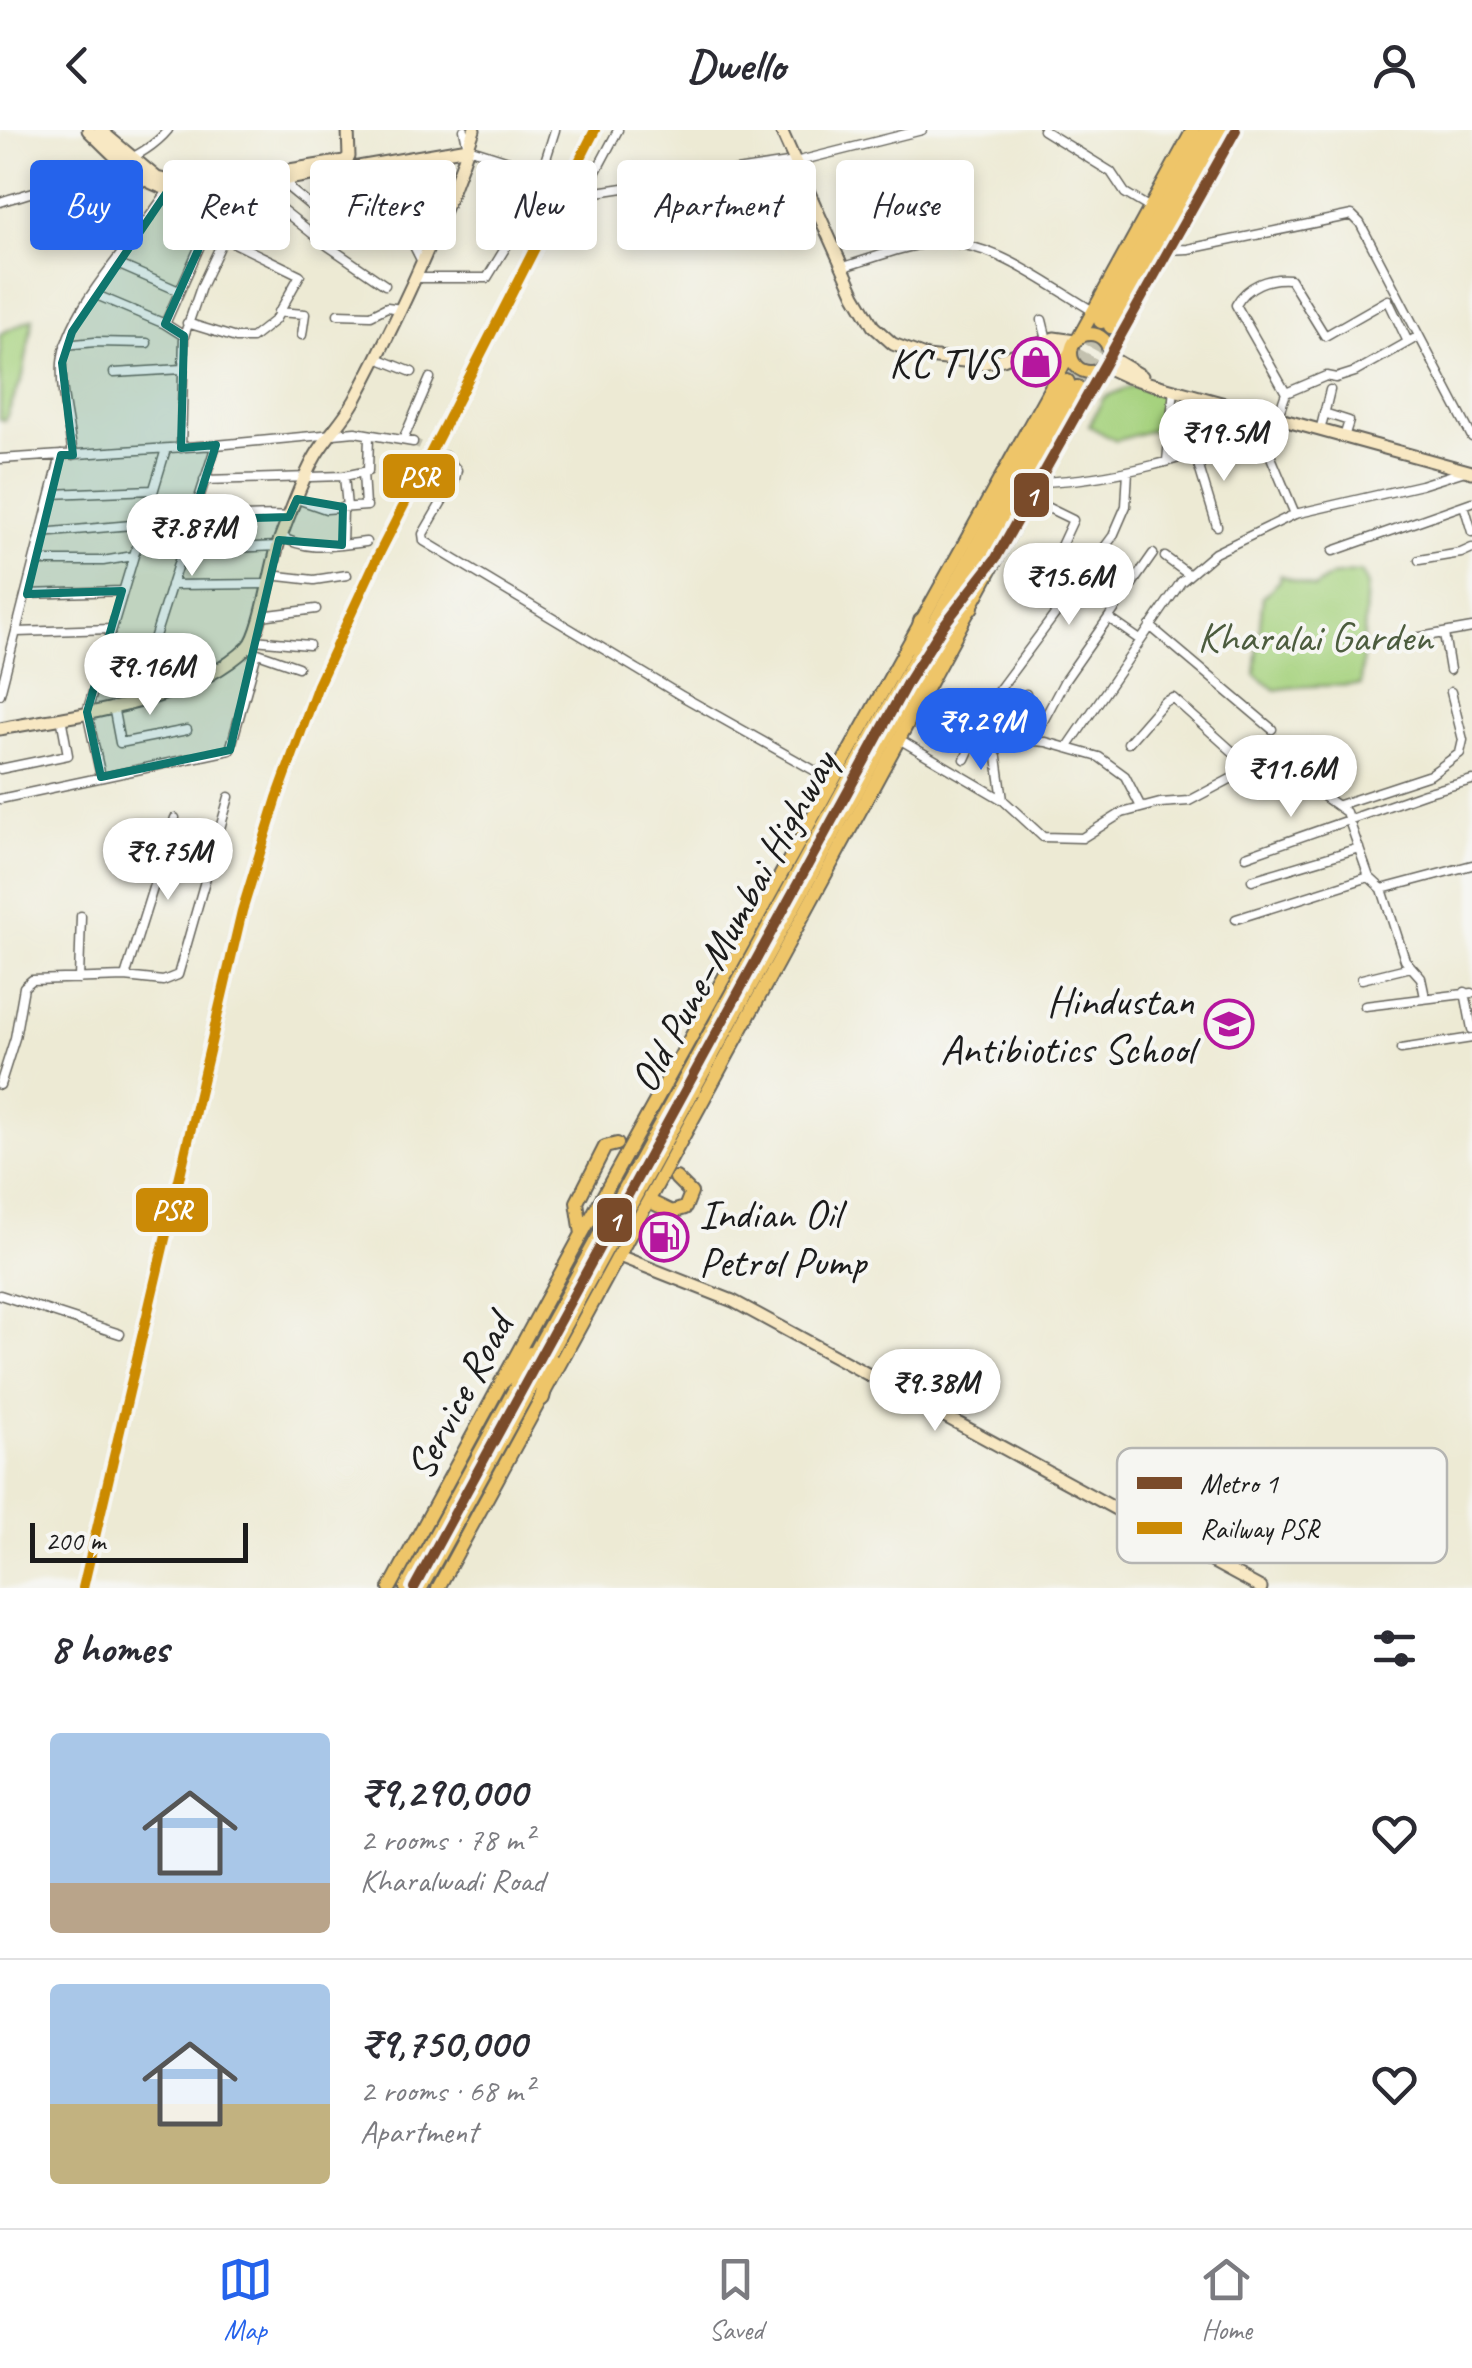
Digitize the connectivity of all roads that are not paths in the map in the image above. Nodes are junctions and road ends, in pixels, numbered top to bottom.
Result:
1 (88, 130) edge
2 (100, 130) edge
3 (168, 130) edge
4 (464, 130) edge
5 (474, 130) edge
6 (555, 130) edge
7 (618, 130) edge
8 (781, 130) edge
9 (922, 130) edge
10 (1193, 130) edge
11 (1207, 130) edge
12 (1219, 130) edge
13 (1233, 130) edge
14 (1050, 132) edge
15 (349, 136) edge
16 (468, 148) junction
17 (444, 151) junction
18 (126, 160) edge
19 (126, 160) edge
20 (129, 160) edge
21 (398, 160) edge
22 (441, 160) edge
23 (506, 160) edge
24 (546, 160) edge
25 (793, 160) edge
26 (802, 160) edge
27 (290, 171) edge
28 (310, 175) edge
29 (290, 178) edge
30 (290, 189) edge
31 (617, 189) edge
32 (30, 192) edge
33 (163, 196) edge
34 (0, 202) edge
35 (310, 205) edge
36 (1150, 208) junction
37 (816, 211) edge
38 (290, 216) edge
39 (974, 248) edge
40 (198, 250) edge
41 (219, 250) edge
42 (249, 250) edge
43 (417, 250) edge
44 (504, 250) edge
45 (908, 250) edge
46 (1166, 250) junction
47 (115, 262) junction
48 (422, 262) junction
49 (842, 268) junction
50 (415, 278) junction
51 (385, 285) dead end
52 (179, 291) junction
53 (94, 294) junction
54 (401, 309) junction
55 (278, 312) junction
56 (316, 313) dead end
57 (306, 314) junction
58 (338, 314) dead end
59 (1102, 319) junction
60 (1042, 320) dead end
61 (187, 323) junction
62 (165, 324) junction
63 (302, 335) dead end
64 (184, 336) junction
65 (1419, 336) junction
66 (1048, 340) junction
67 (1408, 342) junction
68 (148, 343) dead end
69 (65, 345) junction
70 (1074, 345) junction
71 (1032, 348) junction
72 (376, 358) junction
73 (1105, 361) junction
74 (182, 369) junction
75 (412, 372) dead end
76 (114, 373) dead end
77 (430, 378) dead end
78 (1174, 389) junction
79 (1330, 390) dead end
80 (1286, 393) junction
81 (1324, 413) junction
82 (1272, 414) junction
83 (1321, 428) junction
84 (1260, 430) junction
85 (1345, 434) junction
86 (331, 436) junction
87 (369, 436) junction
88 (1472, 437) edge
89 (216, 446) junction
90 (181, 448) junction
91 (166, 449) junction
92 (73, 454) junction
93 (1195, 454) junction
94 (60, 455) junction
95 (445, 456) dead end
96 (0, 460) edge
97 (1167, 462) junction
98 (1470, 471) edge
99 (363, 472) junction
100 (1128, 472) junction
101 (344, 476) junction
102 (204, 480) junction
103 (304, 480) junction
104 (1040, 482) junction
105 (153, 490) junction
106 (51, 494) junction
107 (296, 499) junction
108 (1030, 499) junction
109 (1468, 503) edge
110 (345, 507) junction
111 (1294, 514) junction
112 (289, 517) junction
113 (192, 520) junction
114 (143, 524) junction
115 (1217, 526) dead end
116 (1472, 532) edge
117 (41, 533) junction
118 (280, 541) junction
119 (366, 542) dead end
120 (342, 544) junction
121 (1060, 548) dead end
122 (1472, 548) edge
123 (182, 550) junction
124 (1333, 551) dead end
125 (1153, 554) dead end
126 (133, 556) junction
127 (1165, 558) dead end
128 (1419, 560) dead end
129 (34, 561) junction
130 (1188, 574) junction
131 (347, 575) dead end
132 (268, 580) junction
133 (171, 585) junction
134 (122, 591) junction
135 (27, 594) junction
136 (972, 607) junction
137 (316, 610) dead end
138 (260, 616) junction
139 (1110, 618) junction
140 (922, 621) junction
141 (1150, 626) junction
142 (1472, 628) edge
143 (112, 629) junction
144 (16, 632) junction
145 (1444, 634) junction
146 (1409, 639) dead end
147 (1140, 640) junction
148 (309, 645) dead end
149 (253, 647) junction
150 (934, 650) junction
151 (913, 662) junction
152 (298, 667) dead end
153 (1450, 670) dead end
154 (1451, 692) dead end
155 (0, 694) edge
156 (1026, 694) dead end
157 (134, 702) junction
158 (113, 706) junction
159 (87, 712) junction
160 (915, 712) junction
161 (61, 717) junction
162 (1472, 725) edge
163 (1460, 728) junction
164 (0, 729) edge
165 (1272, 729) dead end
166 (187, 730) dead end
167 (979, 735) junction
168 (998, 739) junction
169 (900, 740) junction
170 (1033, 740) junction
171 (1128, 742) dead end
172 (1067, 748) junction
173 (965, 759) dead end
174 (1251, 768) junction
175 (0, 769) edge
176 (101, 777) junction
177 (1472, 780) edge
178 (832, 781) junction
179 (229, 797) dead end
180 (0, 799) edge
181 (1003, 800) junction
182 (1339, 804) junction
183 (1142, 808) junction
184 (176, 818) dead end
185 (1349, 820) junction
186 (1359, 848) junction
187 (1246, 856) dead end
188 (1472, 864) edge
189 (1369, 877) junction
190 (1252, 880) dead end
191 (1382, 889) junction
192 (81, 916) dead end
193 (1236, 919) dead end
194 (1411, 967) junction
195 (125, 977) junction
196 (79, 979) junction
197 (1362, 980) dead end
198 (1469, 992) edge
199 (1425, 998) junction
200 (1365, 1006) dead end
201 (1470, 1009) edge
202 (1472, 1029) edge
203 (1472, 1038) edge
204 (1401, 1050) dead end
205 (0, 1085) edge
206 (616, 1144) dead end
207 (676, 1178) dead end
208 (649, 1200) junction
209 (618, 1216) junction
210 (582, 1234) junction
211 (619, 1256) junction
212 (0, 1295) edge
213 (120, 1334) dead end
214 (549, 1342) junction
215 (502, 1382) junction
216 (542, 1398) junction
217 (1117, 1510) edge
218 (1215, 1563) edge
219 (390, 1588) edge
220 (407, 1588) edge
221 (420, 1588) edge
222 (438, 1588) edge
223 (1261, 1588) edge

1 - 18 street
2 - 19 street
3 - 20 street
4 - 16 street
5 - 16 street
6 - 24 street
7 - 31 street
8 - 25 street
9 - 26 street
10 - 36 main road
11 - 59 highway
12 - 59 highway
13 - 46 main road
14 - 36 street
15 - 27 street
16 - 17 street
16 - 23 street
16 - 48 street
17 - 21 street
17 - 22 street
28 - 29 street
30 - 35 street
32 - 34 street
33 - 47 street
36 - 59 main road
37 - 49 street
38 - 51 street
39 - 59 street
40 - 52 street
41 - 61 street
42 - 55 street
43 - 48 street
44 - 50 street
45 - 49 street
46 - 65 street
46 - 73 main road
47 - 52 street
47 - 53 street
48 - 50 street
49 - 71 street
50 - 54 street
52 - 62 street
53 - 62 street
53 - 69 street
54 - 58 street
54 - 72 street
55 - 57 street
55 - 61 street
56 - 57 street
57 - 63 street
59 - 70 main road
60 - 66 street
61 - 64 street
62 - 64 street
64 - 74 street
65 - 67 street
65 - 88 street
66 - 70 street
66 - 71 street
67 - 80 street
67 - 80 street
68 - 69 street
69 - 92 street
70 - 71 street
70 - 73 main road
70 - 73 main road
70 - 140 main road, Service Road
72 - 75 street
72 - 86 street
73 - 78 street
73 - 104 main road
74 - 76 street
74 - 90 street
77 - 87 street
78 - 82 street
78 - 97 street
79 - 81 street
80 - 82 street
81 - 83 street
81 - 85 street
82 - 83 street
82 - 84 street
83 - 85 street
84 - 93 street
84 - 111 street
85 - 98 street
86 - 87 street
86 - 89 street
86 - 103 street
87 - 99 street
89 - 90 street
89 - 102 street
90 - 91 street
91 - 92 street
91 - 105 street
92 - 94 street
93 - 97 street
93 - 115 street
94 - 96 street
94 - 106 street
95 - 178 street
97 - 100 street
98 - 111 street
99 - 101 street
99 - 110 street
100 - 104 street
100 - 167 street
101 - 103 street
101 - 110 street
102 - 103 street
102 - 113 street
103 - 107 street
104 - 108 main road
105 - 106 street
105 - 114 street
106 - 117 street
107 - 110 street
107 - 112 street
108 - 121 street
108 - 136 main road
109 - 116 street
109 - 124 street
110 - 120 street
111 - 130 street
112 - 113 street
112 - 118 street
113 - 123 street
114 - 117 street
114 - 126 street
117 - 129 street
118 - 120 street
118 - 123 street
118 - 132 street
119 - 120 street
122 - 128 street
123 - 133 street
125 - 139 street
126 - 129 street
126 - 134 street
127 - 130 street
129 - 135 street
130 - 141 street
131 - 132 street
132 - 133 street
132 - 138 street
133 - 157 street
134 - 135 street
134 - 143 street
135 - 144 street
136 - 150 highway
136 - 160 main road
137 - 138 street
138 - 149 street
139 - 147 street
139 - 170 street
140 - 151 highway
140 - 178 main road, Service Road
141 - 147 street
141 - 165 street
142 - 145 street
143 - 144 street
143 - 159 street
144 - 155 street
145 - 146 street
145 - 153 street
147 - 172 street
148 - 149 street
149 - 152 street
149 - 157 street
149 - 176 street
150 - 151 highway, Old Pune–Mumbai Highway
150 - 209 highway, Old Pune–Mumbai Highway
151 - 209 highway, Old Pune–Mumbai Highway
154 - 163 street
156 - 168 street
157 - 158 street
158 - 159 street
158 - 166 street
159 - 161 street
159 - 176 street
160 - 167 street
160 - 169 main road
161 - 164 street
161 - 175 street
162 - 163 street
163 - 182 street
167 - 168 street
167 - 173 street
167 - 181 street
168 - 170 street
169 - 181 street
169 - 208 main road
170 - 172 street
171 - 174 street
172 - 183 street
174 - 182 street
174 - 183 street
176 - 180 street
177 - 185 street
178 - 210 main road, Service Road
179 - 195 street
181 - 183 street
182 - 185 street
184 - 195 street
185 - 186 street
185 - 187 street
186 - 189 street
186 - 190 street
188 - 191 street
189 - 191 street
189 - 193 street
191 - 194 street
192 - 196 street
194 - 197 street
194 - 199 street
195 - 196 street
196 - 205 street
198 - 199 street
198 - 201 street
199 - 200 street
201 - 202 street
203 - 204 street
206 - 210 main road
207 - 208 main road
208 - 211 main road
209 - 214 highway
210 - 215 main road, Service Road
211 - 216 main road
211 - 217 street
212 - 213 street
214 - 215 highway
214 - 216 highway
214 - 220 highway
214 - 221 highway
215 - 219 main road, Service Road
216 - 222 main road
218 - 223 street

